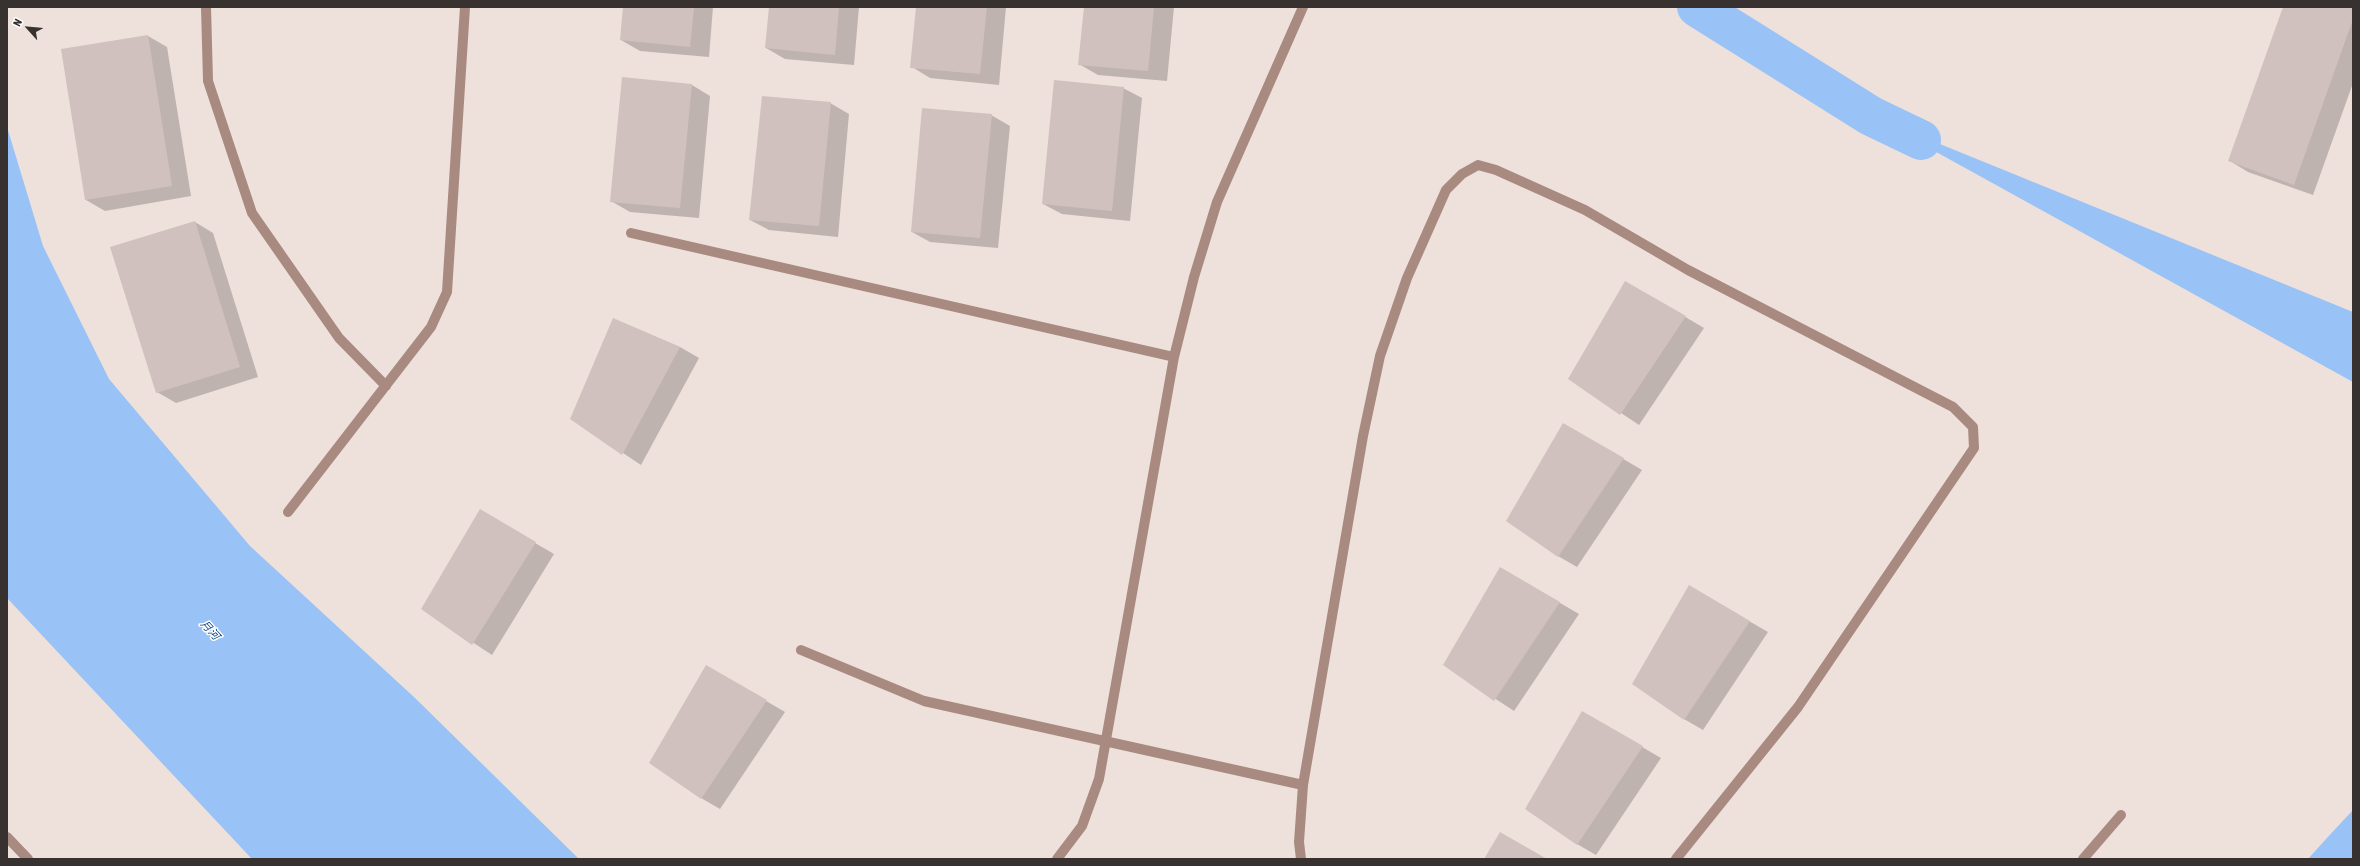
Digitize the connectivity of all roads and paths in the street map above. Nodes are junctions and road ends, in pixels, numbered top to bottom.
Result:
1 (206, 7) edge
2 (465, 7) edge
3 (1303, 7) edge
4 (631, 233) dead end
5 (1174, 357) junction
6 (386, 386) junction
7 (288, 512) dead end
8 (801, 650) dead end
9 (1106, 742) junction
10 (1303, 785) junction
11 (2121, 815) dead end
12 (7, 837) edge
13 (28, 859) edge
14 (1057, 859) edge
15 (1301, 859) edge
16 (1676, 859) edge
17 (2083, 859) edge

1 - 6 street
2 - 6 street
3 - 5 street
4 - 5 street
5 - 9 street
6 - 7 street
8 - 9 street
9 - 10 street
9 - 14 street
10 - 15 street
10 - 16 street
11 - 17 street
12 - 13 street

